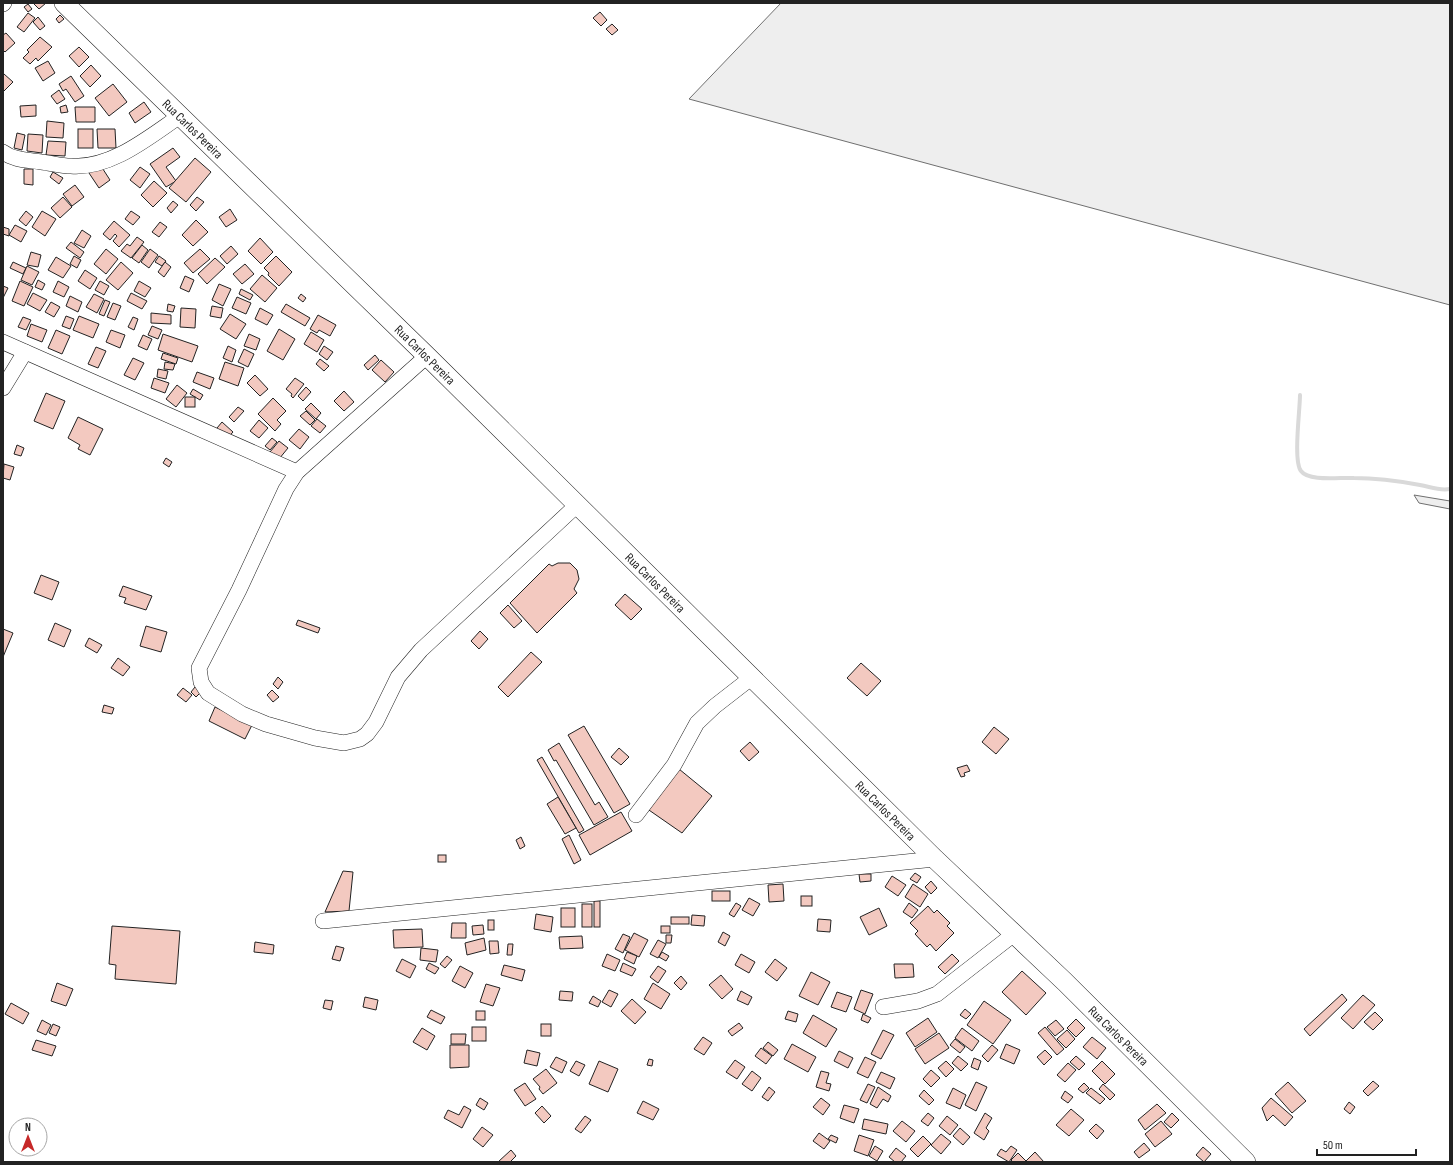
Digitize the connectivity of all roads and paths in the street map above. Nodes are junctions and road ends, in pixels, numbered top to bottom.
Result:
1 (64, 3) edge
2 (180, 116) junction
3 (3, 152) edge
4 (3, 342) edge
5 (25, 352) junction
6 (426, 356) junction
7 (3, 388) edge
8 (297, 472) junction
9 (576, 506) junction
10 (751, 678) junction
11 (636, 815) dead end
12 (935, 859) junction
13 (323, 921) dead end
14 (1014, 934) junction
15 (883, 1007) dead end
16 (1246, 1162) edge

1 - 2 main road, Rua Carlos Pereira
2 - 3 street
2 - 6 main road, Rua Carlos Pereira
4 - 5 street
5 - 7 street
5 - 8 street
6 - 8 street
6 - 9 main road, Rua Carlos Pereira
8 - 9 street
9 - 10 main road, Rua Carlos Pereira
10 - 11 street
10 - 12 main road, Rua Carlos Pereira
12 - 13 street
12 - 14 main road, Rua Carlos Pereira
14 - 15 street
14 - 16 main road, Rua Carlos Pereira

